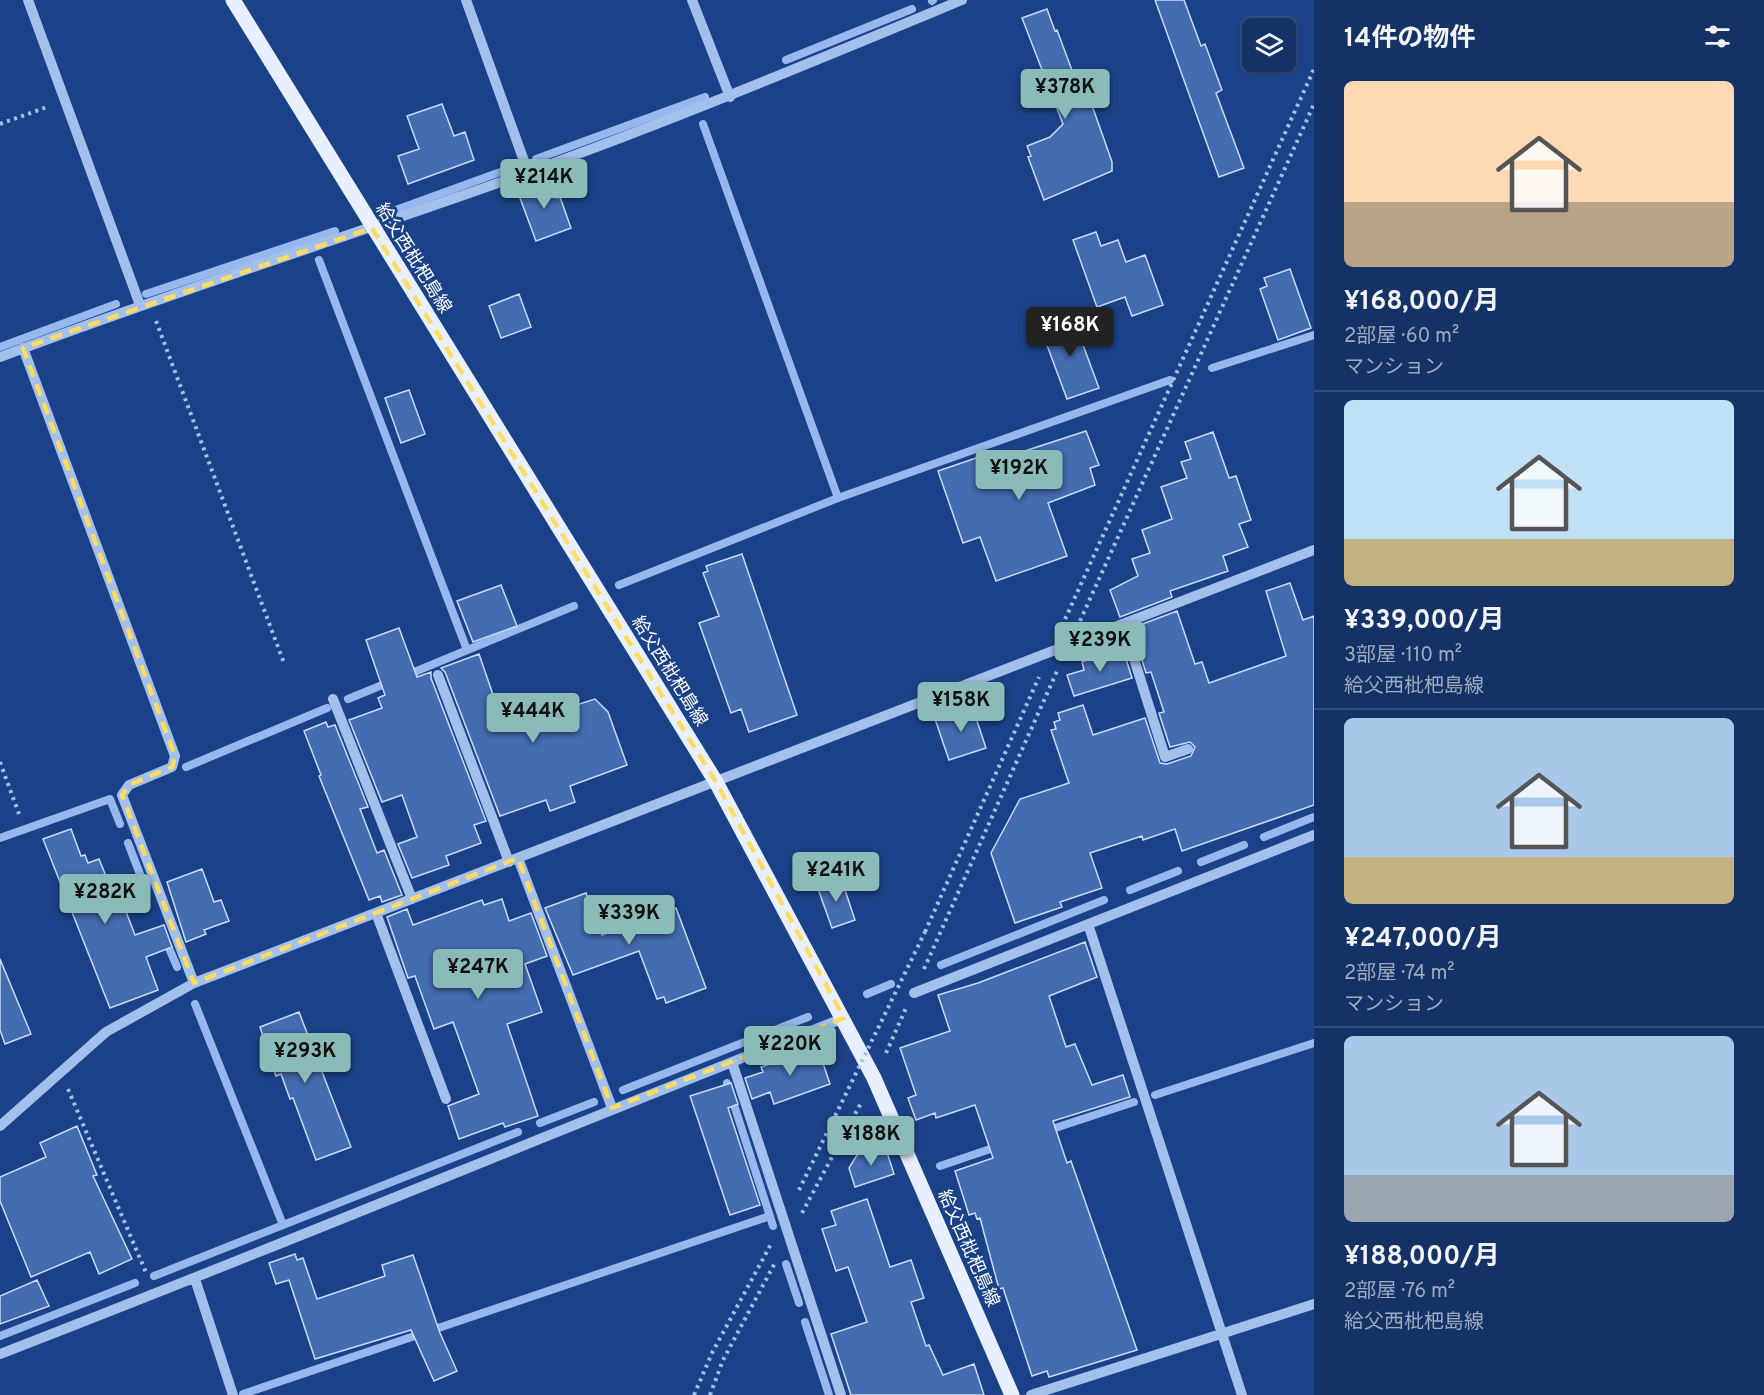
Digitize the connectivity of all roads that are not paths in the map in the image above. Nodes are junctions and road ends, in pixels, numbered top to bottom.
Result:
1 (28, 0) edge
2 (233, 0) edge
3 (466, 0) edge
4 (692, 0) edge
5 (962, 0) edge
6 (730, 96) junction
7 (528, 172) junction
8 (372, 228) junction
9 (145, 303) junction
10 (24, 348) junction
11 (0, 357) edge
12 (1314, 550) edge
13 (1123, 624) junction
14 (438, 675) dead end
15 (333, 699) dead end
16 (1188, 749) dead end
17 (716, 782) junction
18 (1314, 835) edge
19 (514, 860) junction
20 (412, 899) junction
21 (376, 913) junction
22 (1088, 924) junction
23 (194, 983) junction
24 (914, 993) road end
25 (844, 1018) junction
26 (732, 1062) junction
27 (446, 1099) dead end
28 (612, 1108) junction
29 (0, 1126) edge
30 (195, 1279) junction
31 (1314, 1304) edge
32 (1222, 1334) junction
33 (0, 1354) edge
34 (233, 1395) edge
35 (841, 1395) edge
36 (1012, 1395) edge
37 (1031, 1395) edge
38 (1242, 1395) edge

1 - 9 street
2 - 8 main road, 給父西枇杷島線
3 - 7 street
4 - 6 street
5 - 6 street
6 - 7 street
7 - 8 street
8 - 9 street
8 - 17 main road, 給父西枇杷島線
9 - 10 street
10 - 11 street
10 - 23 street
12 - 13 street
13 - 16 street
13 - 17 street
14 - 19 street
15 - 20 street
17 - 19 street
17 - 25 main road, 給父西枇杷島線
18 - 22 street
19 - 20 street
19 - 28 street
20 - 21 street
21 - 23 street
21 - 27 street
22 - 24 street
22 - 32 street
23 - 29 street
25 - 26 street
25 - 36 main road, 給父西枇杷島線
26 - 28 street
26 - 35 street
28 - 30 street
30 - 33 street
30 - 34 street
31 - 32 street
32 - 37 street
32 - 38 street

